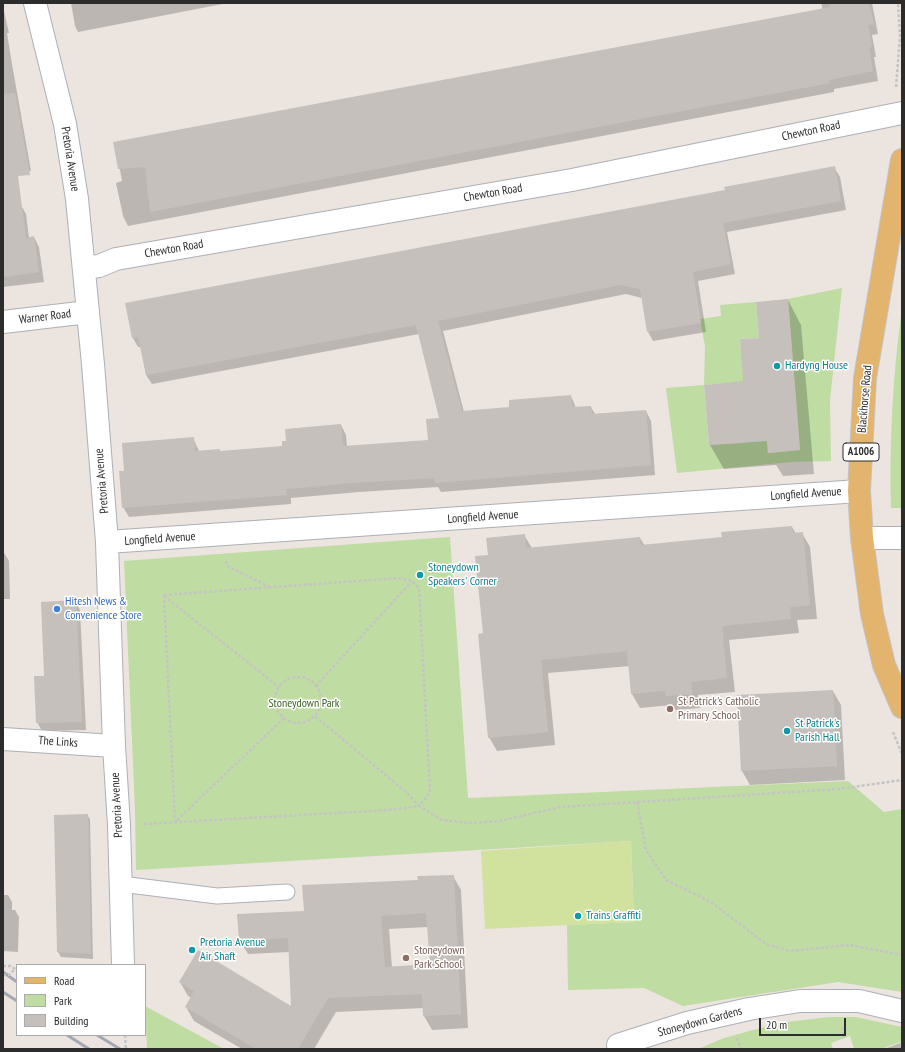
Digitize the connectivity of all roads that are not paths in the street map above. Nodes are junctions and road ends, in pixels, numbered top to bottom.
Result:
1 (35, 3) edge
2 (902, 113) edge
3 (902, 160) edge
4 (900, 193) edge
5 (84, 268) junction
6 (88, 312) junction
7 (3, 322) edge
8 (859, 491) junction
9 (862, 538) junction
10 (902, 538) edge
11 (107, 542) junction
12 (902, 707) edge
13 (3, 739) edge
14 (114, 746) junction
15 (121, 884) junction
16 (286, 892) dead end
17 (124, 964) edge
18 (902, 1011) edge
19 (618, 1046) dead end

1 - 5 street, Pretoria Avenue
2 - 5 street, Chewton Road
3 - 4 main road, Blackhorse Road / A1006
4 - 8 main road, Blackhorse Road / A1006
5 - 6 street, Pretoria Avenue
6 - 7 street, Warner Road
6 - 11 street, Pretoria Avenue
8 - 9 main road, Blackhorse Road / A1006
8 - 11 street, Longfield Avenue
9 - 10 street
9 - 12 main road, Blackhorse Road / A1006
11 - 14 street, Pretoria Avenue
13 - 14 street, The Links
14 - 15 street, Pretoria Avenue
15 - 16 lane
15 - 17 street, Pretoria Avenue
18 - 19 street, Stoneydown Gardens

